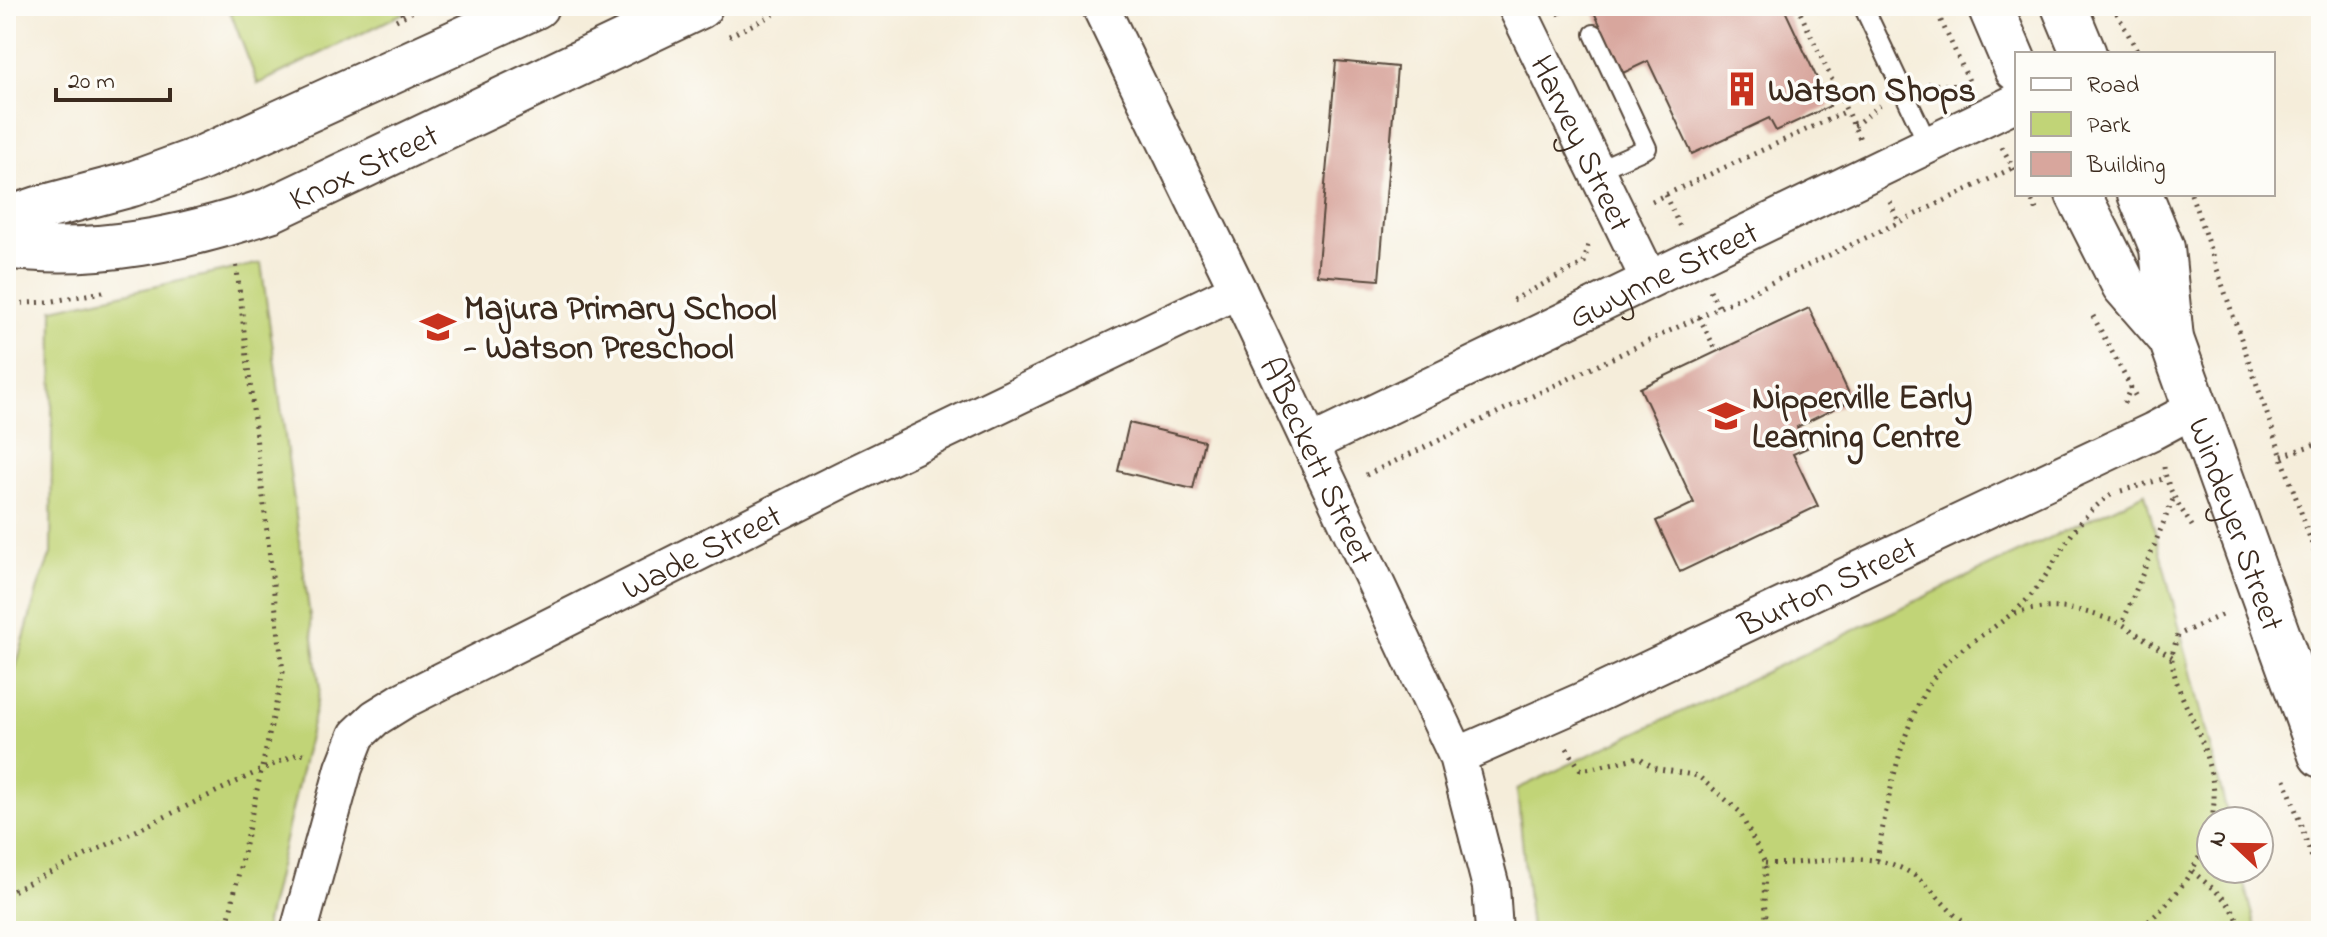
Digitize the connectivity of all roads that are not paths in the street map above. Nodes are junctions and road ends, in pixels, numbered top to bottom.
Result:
1 (536, 6) edge
2 (700, 6) edge
3 (1100, 6) edge
4 (1516, 6) edge
5 (1863, 6) edge
6 (1990, 6) edge
7 (2064, 6) edge
8 (1594, 34) dead end
9 (2083, 52) edge
10 (2015, 64) edge
11 (2001, 109) edge
12 (1928, 144) junction
13 (1597, 170) junction
14 (2079, 196) edge
15 (2141, 196) edge
16 (6, 220) edge
17 (6, 246) edge
18 (1649, 279) junction
19 (1238, 290) junction
20 (2171, 339) junction
21 (2196, 408) junction
22 (1310, 444) junction
23 (1457, 756) junction
24 (2302, 765) edge
25 (299, 931) edge
26 (1494, 931) edge

1 - 16 street
2 - 17 street, Knox Street
3 - 19 street, A'Beckett Street
4 - 13 street, Harvey Street
5 - 12 lane
6 - 10 street
7 - 9 street
8 - 13 lane
11 - 12 street, Gwynne Street
12 - 18 street, Gwynne Street
13 - 18 street, Harvey Street
14 - 20 street, Windeyer Street
15 - 20 street, Windeyer Street
18 - 22 street, Gwynne Street
19 - 22 street, A'Beckett Street
19 - 25 street, Wade Street
20 - 21 street, Windeyer Street
21 - 23 street, Burton Street
21 - 24 street, Windeyer Street
22 - 23 street, A'Beckett Street
23 - 26 street, A'Beckett Street

